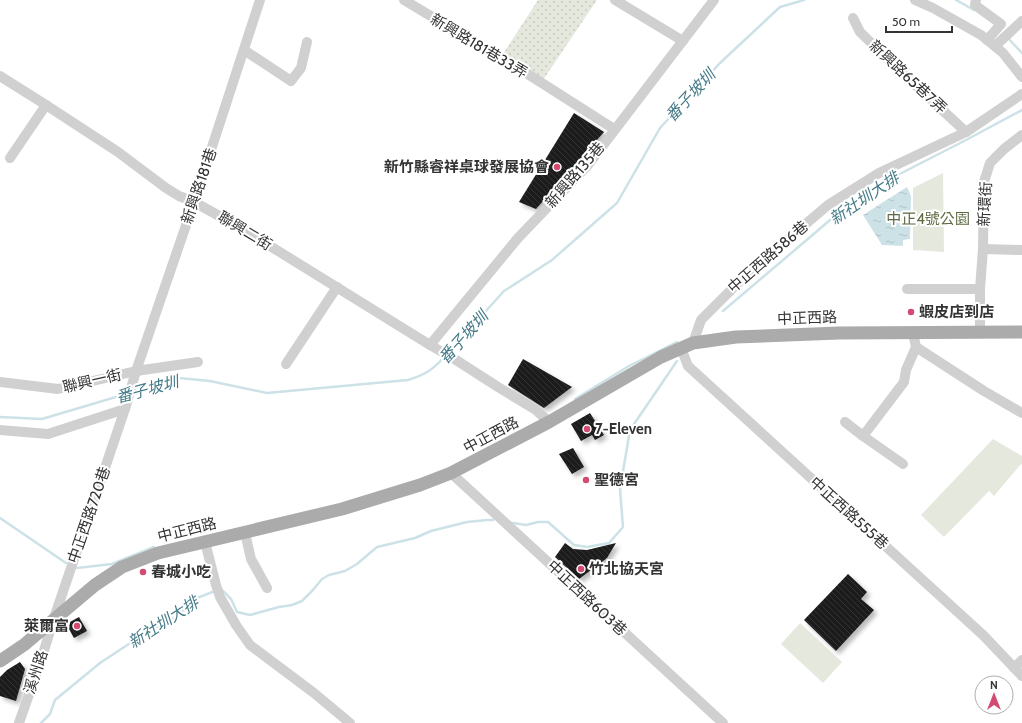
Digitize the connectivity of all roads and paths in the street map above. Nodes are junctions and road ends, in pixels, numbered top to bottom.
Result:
1 (260, 0) edge
2 (404, 0) edge
3 (615, 0) edge
4 (714, 0) edge
5 (915, 0) edge
6 (976, 0) edge
7 (853, 18) dead end
8 (1022, 21) edge
9 (683, 41) junction
10 (307, 42) dead end
11 (991, 43) junction
12 (244, 50) junction
13 (1021, 75) edge
14 (0, 76) edge
15 (1022, 94) edge
16 (46, 105) junction
17 (614, 129) junction
18 (966, 132) junction
19 (1022, 135) edge
20 (10, 158) dead end
21 (194, 202) junction
22 (983, 249) junction
23 (1022, 250) edge
24 (337, 287) junction
25 (908, 289) dead end
26 (980, 289) junction
27 (980, 332) junction
28 (1022, 332) edge
29 (913, 333) junction
30 (693, 343) junction
31 (430, 345) junction
32 (916, 347) junction
33 (680, 348) junction
34 (198, 362) dead end
35 (286, 364) dead end
36 (136, 371) junction
37 (0, 382) edge
38 (124, 409) junction
39 (1022, 413) edge
40 (549, 422) junction
41 (845, 422) dead end
42 (0, 430) edge
43 (863, 436) junction
44 (903, 464) dead end
45 (451, 473) junction
46 (245, 533) junction
47 (205, 542) junction
48 (267, 588) dead end
49 (53, 621) junction
50 (1022, 660) edge
51 (0, 661) edge
52 (1014, 668) junction
53 (1022, 676) edge
54 (19, 723) edge
55 (350, 723) edge
56 (723, 723) edge

1 - 12 street, 新興路181巷
2 - 17 street, 新興路181巷33弄
3 - 9 street
4 - 9 street, 新興路135巷
5 - 11 street
6 - 11 street
7 - 18 street, 新興路65巷7弄
8 - 11 street
9 - 17 street, 新興路135巷
10 - 12 street
11 - 13 street
12 - 21 street, 新興路181巷
14 - 16 street, 聯興二街
15 - 18 street, 中正西路586巷
16 - 20 street
16 - 21 street, 聯興二街
17 - 31 street, 新興路135巷
18 - 30 street, 中正西路586巷
19 - 22 street, 新環街
21 - 24 street, 聯興二街
21 - 36 street, 新興路181巷
22 - 23 street
22 - 26 street, 新環街
24 - 31 street, 聯興二街
24 - 35 street
25 - 26 street
26 - 27 street, 新環街
27 - 28 main road, 中正西路
27 - 29 main road, 中正西路
29 - 30 main road, 中正西路
29 - 32 street
30 - 33 main road, 中正西路
31 - 40 street, 聯興二街
32 - 39 street
32 - 43 street
33 - 40 main road, 中正西路
33 - 52 street, 中正西路555巷
34 - 36 street, 聯興一街
36 - 37 street, 聯興一街
36 - 38 street, 新興路181巷
38 - 42 street
38 - 49 street, 中正西路720巷
40 - 45 main road, 中正西路
41 - 43 street
43 - 44 street
45 - 46 main road, 中正西路
45 - 56 street, 中正西路603巷
46 - 47 main road, 中正西路
46 - 48 street
47 - 49 main road, 中正西路
47 - 55 street
49 - 51 main road, 中正西路
49 - 54 street, 溪州路
50 - 52 street
52 - 53 street, 中正西路555巷

